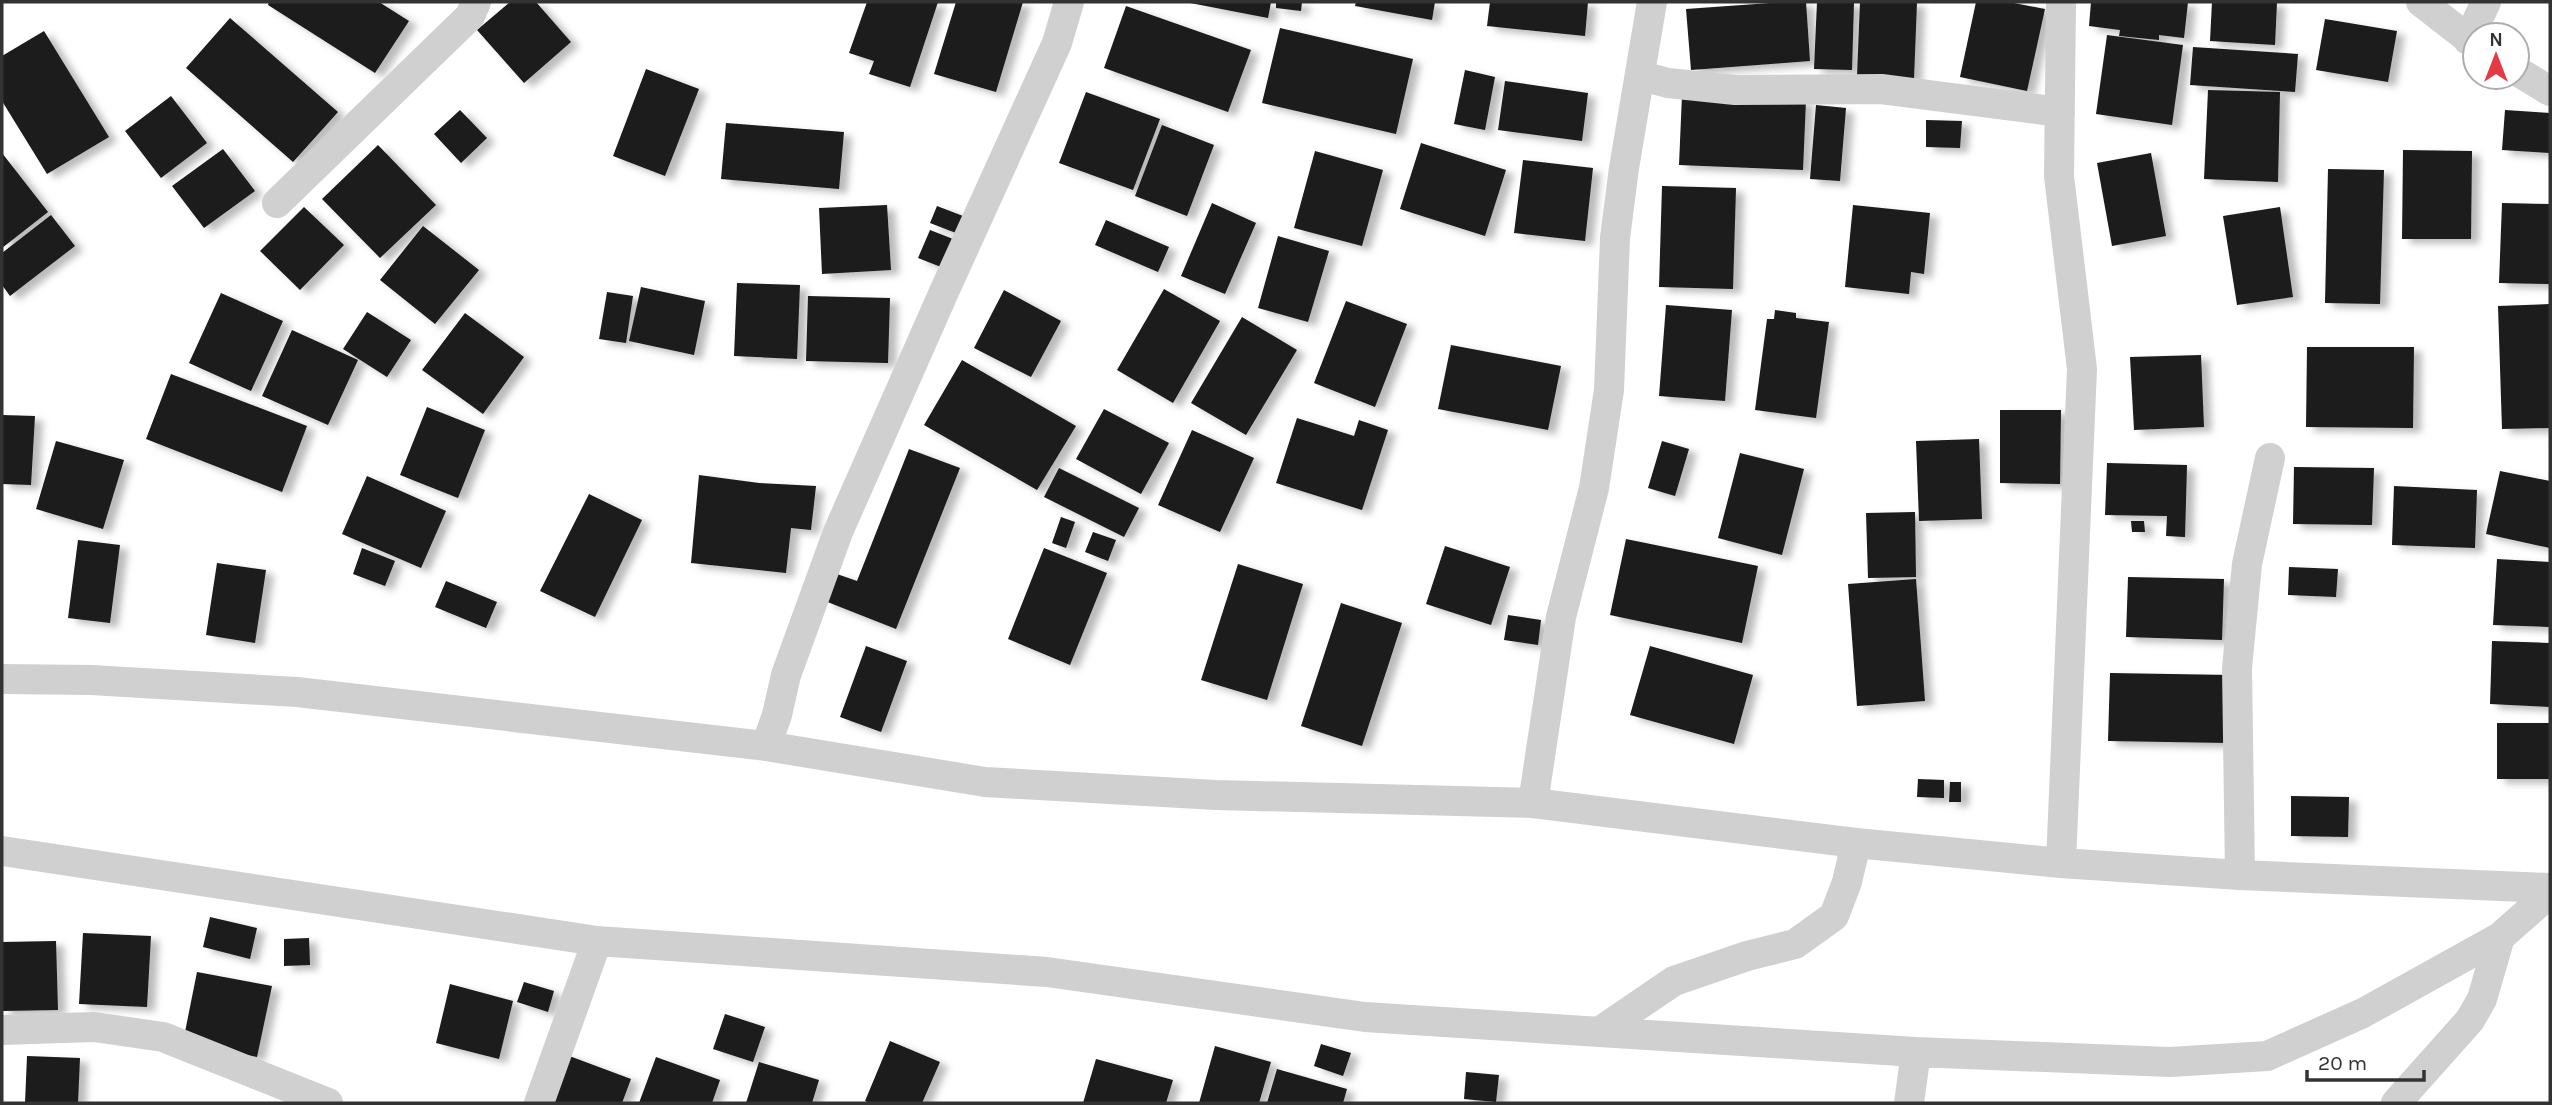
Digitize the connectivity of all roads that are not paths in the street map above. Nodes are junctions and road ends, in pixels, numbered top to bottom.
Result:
1 (476, 2) edge
2 (1069, 2) edge
3 (1652, 2) edge
4 (2061, 2) edge
5 (2421, 2) edge
6 (2486, 2) edge
7 (2479, 21) edge
8 (2461, 33) edge
9 (1641, 76) junction
10 (2531, 79) edge
11 (2550, 91) edge
12 (2060, 112) junction
13 (276, 203) dead end
14 (2270, 458) dead end
15 (2, 679) edge
16 (766, 746) junction
17 (1533, 803) junction
18 (1856, 843) junction
19 (2, 851) edge
20 (2062, 863) junction
21 (2240, 875) junction
22 (2550, 890) edge
23 (2500, 937) junction
24 (597, 941) junction
25 (2, 1030) edge
26 (1599, 1031) junction
27 (1916, 1052) junction
28 (328, 1103) edge
29 (539, 1103) edge
30 (1909, 1103) edge
31 (2396, 1103) edge

1 - 13 street
2 - 16 street
3 - 9 street
4 - 12 street
5 - 8 street
6 - 7 street
9 - 12 street
9 - 17 street
10 - 11 street
12 - 20 street
14 - 21 street
15 - 16 street
16 - 17 street
17 - 18 street
18 - 20 street
18 - 26 street
19 - 24 street
20 - 21 street
21 - 22 street
22 - 23 street
23 - 27 street
23 - 31 street
24 - 26 street
24 - 29 street
25 - 28 street
26 - 27 street
27 - 30 street

